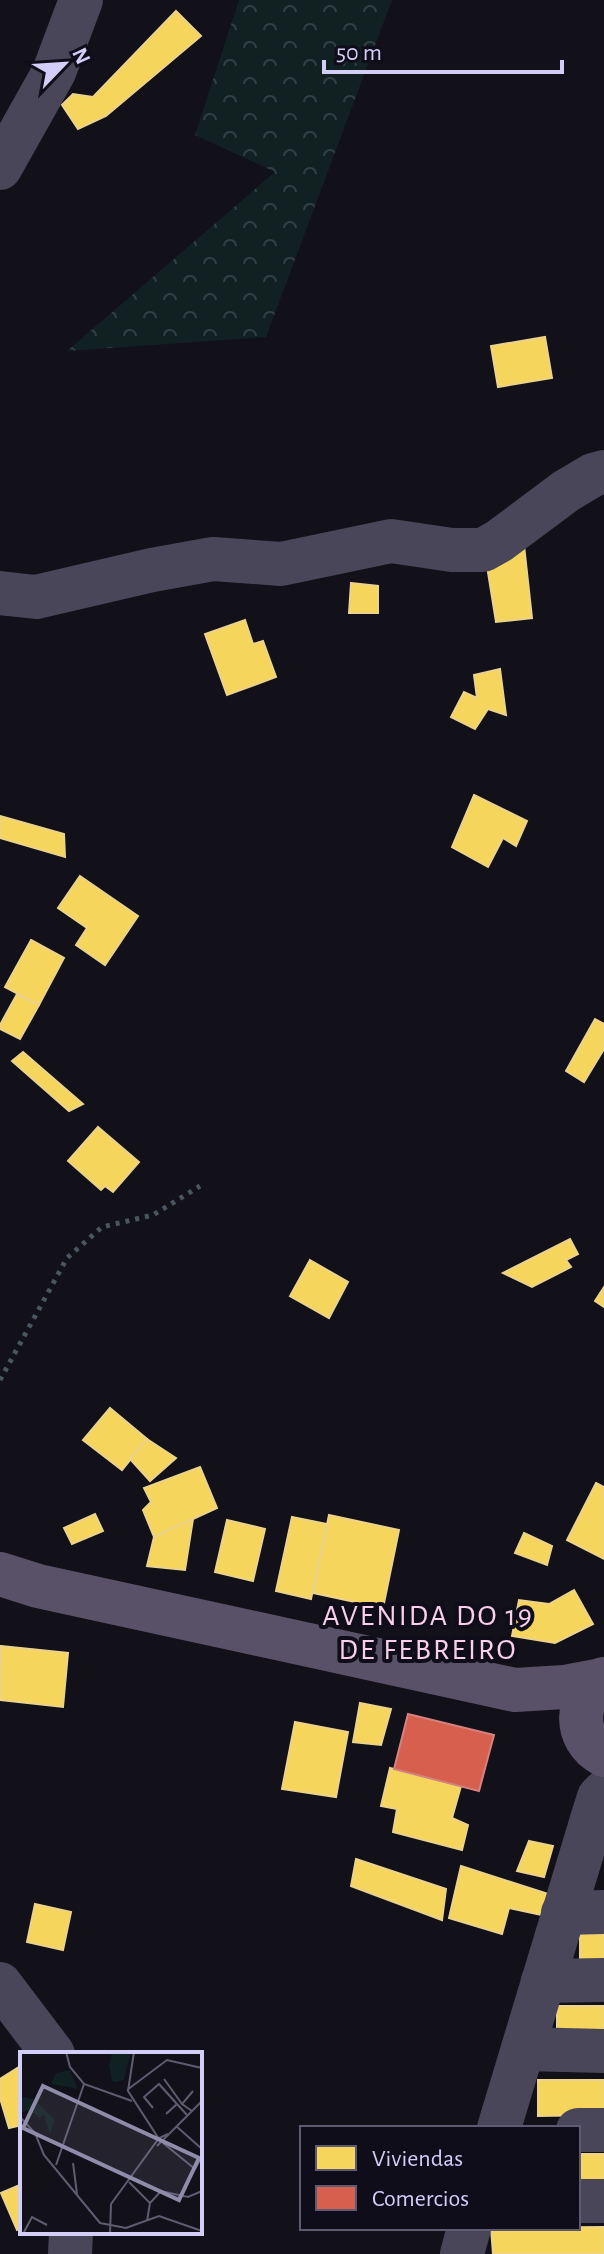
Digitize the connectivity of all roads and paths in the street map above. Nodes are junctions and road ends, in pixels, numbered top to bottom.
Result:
1 (81, 0) edge
2 (0, 168) edge
3 (604, 472) edge
4 (0, 593) edge
5 (200, 1186) dead end
6 (0, 1380) edge
7 (0, 1574) edge
8 (602, 1679) edge
9 (515, 1690) junction
10 (596, 1764) edge
11 (584, 1912) edge
12 (604, 1980) edge
13 (543, 1981) junction
14 (0, 1984) edge
15 (523, 2049) junction
16 (604, 2051) edge
17 (51, 2052) edge
18 (500, 2126) edge
19 (580, 2130) edge
20 (604, 2130) edge
21 (580, 2201) edge
22 (604, 2201) edge
23 (468, 2230) edge
24 (71, 2234) edge
25 (70, 2254) edge
26 (462, 2254) edge

1 - 2 street
3 - 4 street
5 - 6 path
7 - 9 main road
8 - 9 main road
8 - 10 main road
9 - 10 main road
10 - 11 street
11 - 13 street
12 - 13 street
13 - 15 street
14 - 17 street
15 - 16 street
15 - 18 street
19 - 20 street
21 - 22 street
23 - 26 street
24 - 25 street

